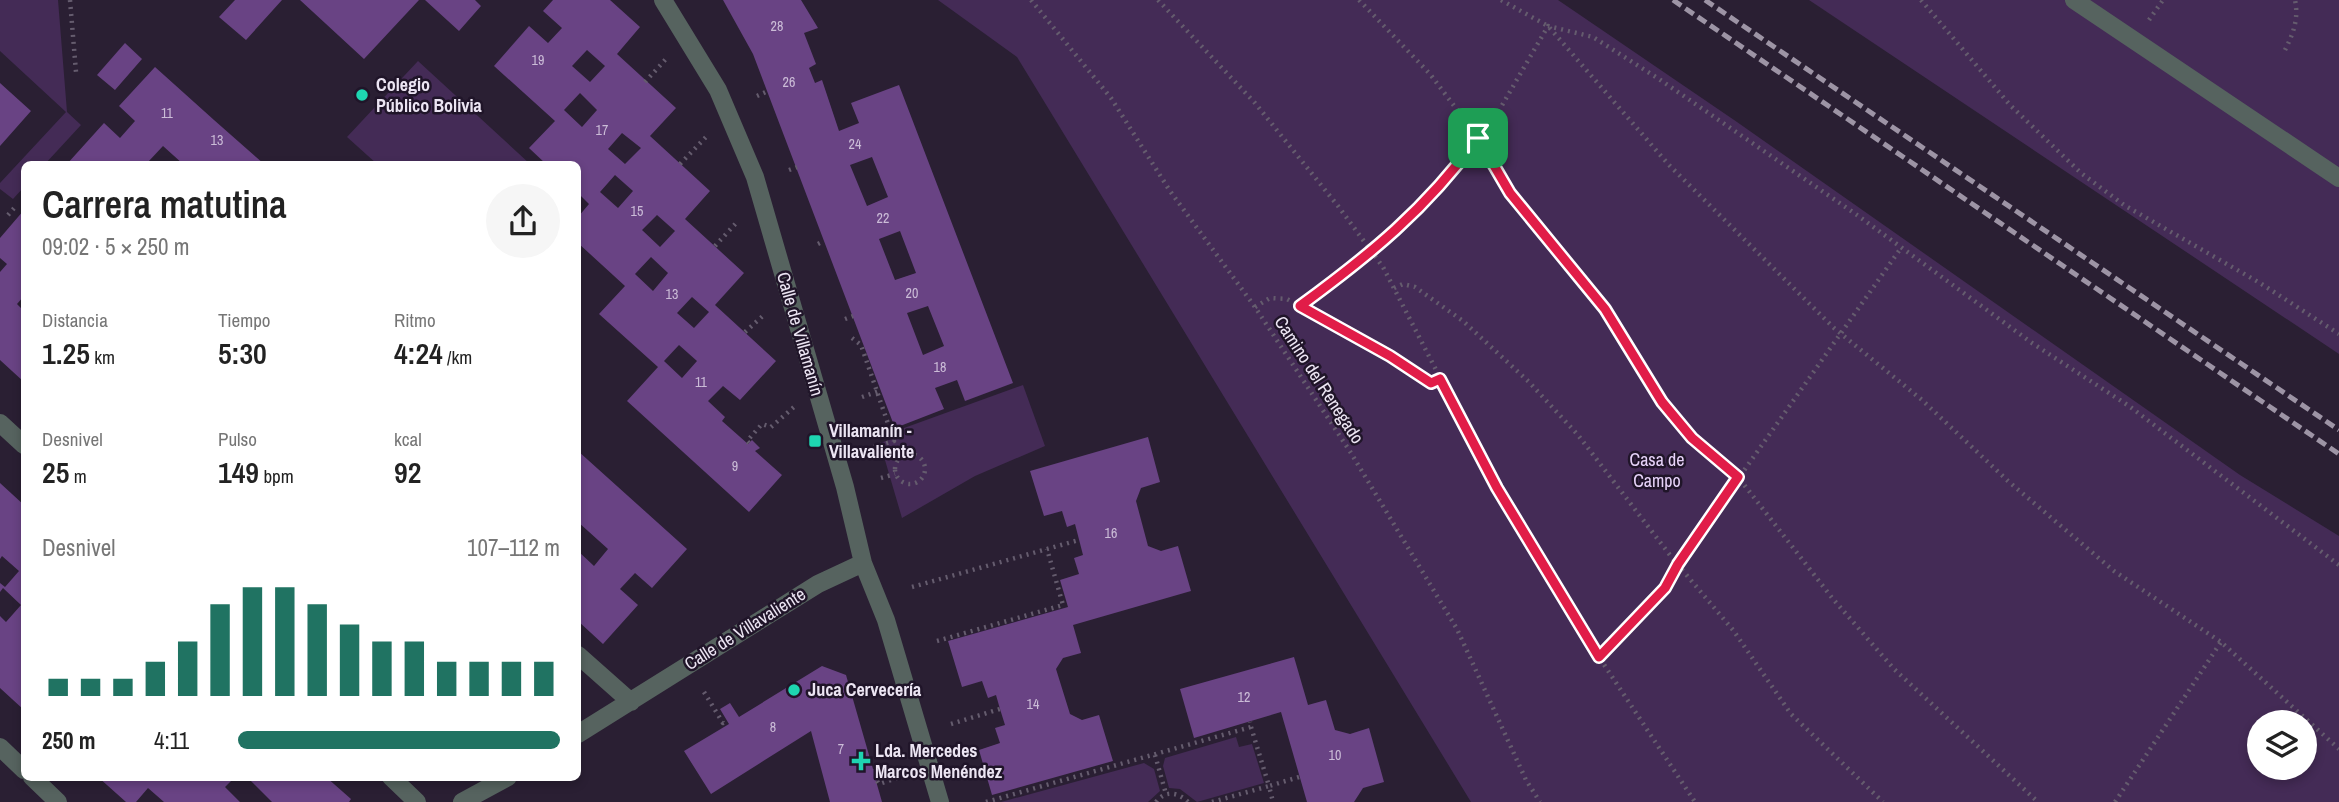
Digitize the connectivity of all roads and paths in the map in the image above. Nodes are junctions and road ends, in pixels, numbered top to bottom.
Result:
1 (70, 0) edge
2 (663, 0) edge
3 (1031, 0) edge
4 (1158, 0) edge
5 (1359, 0) edge
6 (1501, 0) edge
7 (1921, 0) edge
8 (2074, 0) edge
9 (2295, 0) edge
10 (1548, 26) junction
11 (2285, 50) dead end
12 (667, 59) dead end
13 (76, 72) dead end
14 (645, 82) dead end
15 (768, 92) dead end
16 (757, 96) dead end
17 (707, 136) dead end
18 (1478, 138) junction
19 (680, 164) dead end
20 (797, 167) dead end
21 (789, 170) dead end
22 (2339, 178) edge
23 (16, 206) dead end
24 (8, 215) dead end
25 (739, 220) dead end
26 (824, 241) dead end
27 (818, 244) dead end
28 (715, 246) dead end
29 (1901, 248) junction
30 (1372, 253) junction
31 (1394, 288) junction
32 (1300, 306) junction
33 (1255, 307) junction
34 (768, 310) dead end
35 (853, 316) dead end
36 (845, 319) dead end
37 (745, 332) dead end
38 (2339, 334) edge
39 (1842, 335) junction
40 (852, 338) dead end
41 (1440, 379) junction
42 (880, 391) junction
43 (862, 397) dead end
44 (795, 406) dead end
45 (0, 423) edge
46 (21, 442) edge
47 (749, 443) dead end
48 (874, 447) dead end
49 (895, 474) junction
50 (1738, 477) junction
51 (881, 478) dead end
52 (1079, 540) dead end
53 (1047, 549) junction
54 (863, 563) junction
55 (1678, 564) junction
56 (2339, 565) edge
57 (912, 587) dead end
58 (937, 641) dead end
59 (2221, 642) junction
60 (1599, 657) junction
61 (581, 658) edge
62 (704, 692) dead end
63 (631, 702) junction
64 (1000, 709) dead end
65 (727, 721) dead end
66 (951, 724) dead end
67 (581, 732) edge
68 (0, 747) edge
69 (2339, 749) edge
70 (1155, 755) junction
71 (21, 767) edge
72 (900, 777) dead end
73 (1299, 777) dead end
74 (877, 780) dead end
75 (36, 781) edge
76 (395, 781) edge
77 (500, 781) edge
78 (1269, 786) junction
79 (1166, 794) junction
80 (58, 802) edge
81 (418, 802) edge
82 (461, 802) edge
83 (940, 802) edge
84 (986, 802) edge
85 (1156, 802) edge
86 (1188, 802) edge
87 (1212, 802) edge
88 (1273, 802) edge
89 (1540, 802) edge
90 (1695, 802) edge
91 (1883, 802) edge
92 (2038, 802) edge
93 (2115, 802) edge

1 - 13 path
2 - 54 street, Calle de Villamanín
3 - 33 path, Camino del Renegado
4 - 30 path
5 - 18 path
6 - 10 path
7 - 38 path
8 - 22 street
9 - 11 path
10 - 18 path
10 - 29 path
10 - 39 path
12 - 14 path
15 - 16 path
17 - 19 path
18 - 30 path
18 - 50 path
20 - 21 path
23 - 24 path
25 - 28 path
26 - 27 path
29 - 39 path
29 - 56 path
30 - 31 path
30 - 32 path
31 - 41 path
31 - 55 path
32 - 33 path
32 - 41 path
33 - 89 path, Camino del Renegado
34 - 37 path
35 - 36 path
39 - 50 path
39 - 59 path
40 - 42 path
41 - 60 path
42 - 43 path
42 - 48 path
44 - 47 path
45 - 46 street
49 - 49 path
49 - 51 path
50 - 55 path
50 - 92 path
52 - 53 path
53 - 57 path
53 - 58 path
54 - 63 street, Calle de Villavaliente
54 - 83 street, Calle de Villamanín
55 - 60 path
55 - 91 path
59 - 69 path
59 - 93 path
60 - 90 path
61 - 63 street
62 - 65 path
63 - 67 street, Calle de Villavaliente
64 - 66 path
68 - 71 street
70 - 78 path
70 - 79 path
70 - 84 path
72 - 74 path
73 - 78 path
75 - 80 street
76 - 81 street
77 - 82 street
78 - 87 path
78 - 88 path
79 - 85 path
79 - 86 path

